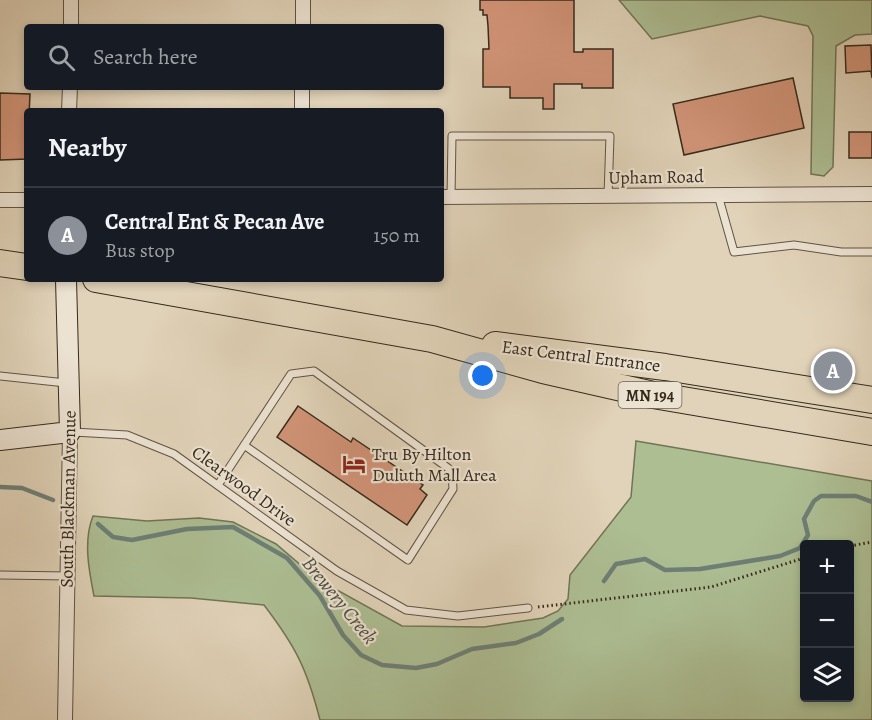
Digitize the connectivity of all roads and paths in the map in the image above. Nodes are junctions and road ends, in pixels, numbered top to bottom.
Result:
1 (71, 0) edge
2 (303, 0) edge
3 (71, 24) edge
4 (303, 24) edge
5 (70, 90) edge
6 (302, 90) edge
7 (69, 108) edge
8 (302, 108) edge
9 (872, 194) edge
10 (718, 195) junction
11 (608, 196) junction
12 (446, 197) edge
13 (0, 200) edge
14 (24, 200) edge
15 (872, 252) edge
16 (0, 263) edge
17 (24, 267) edge
18 (66, 282) edge
19 (113, 282) edge
20 (432, 339) junction
21 (0, 376) edge
22 (69, 383) junction
23 (872, 400) edge
24 (70, 432) junction
25 (872, 432) edge
26 (0, 440) edge
27 (244, 445) junction
28 (218, 485) junction
29 (872, 542) edge
30 (854, 545) edge
31 (800, 559) edge
32 (0, 575) edge
33 (68, 576) junction
34 (528, 608) joint
35 (65, 720) edge

1 - 3 street
2 - 4 street
5 - 7 street
6 - 8 street
9 - 10 street, Upham Road
10 - 11 street, Upham Road
10 - 15 lane
11 - 12 street, Upham Road
11 - 12 lane
13 - 14 street
16 - 17 highway
18 - 22 street, South Blackman Avenue
19 - 20 highway, East Central Entrance / MN 194
20 - 23 highway, East Central Entrance / MN 194
20 - 25 highway, East Central Entrance / MN 194
21 - 22 lane
22 - 24 street, South Blackman Avenue
24 - 26 street
24 - 28 lane, Clearwood Drive
24 - 33 street, South Blackman Avenue
27 - 27 lane
27 - 28 lane
28 - 34 lane, Clearwood Drive
29 - 30 path
31 - 34 path
32 - 33 lane
33 - 35 street, South Blackman Avenue

